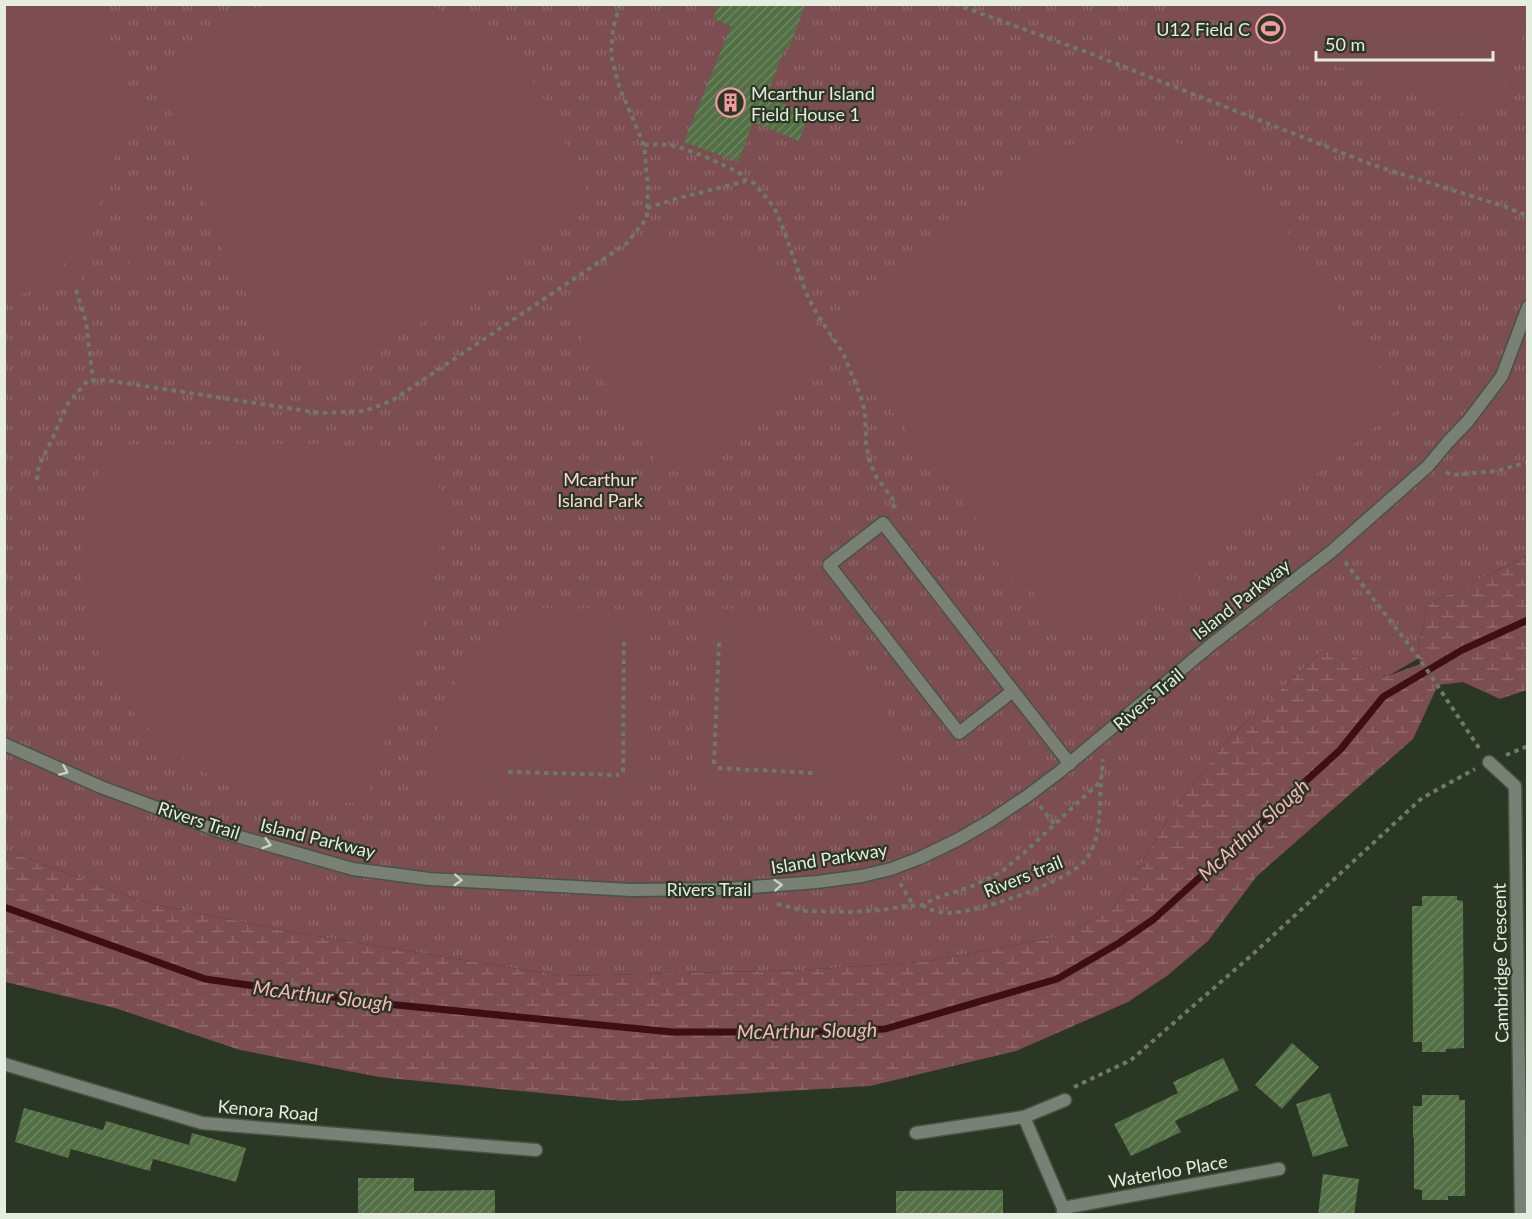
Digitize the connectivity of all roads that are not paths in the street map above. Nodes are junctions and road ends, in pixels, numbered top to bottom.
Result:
1 (1527, 307) edge
2 (1013, 691) junction
3 (8, 745) edge
4 (1489, 762) road end
5 (1070, 764) junction
6 (4, 1064) edge
7 (1065, 1100) dead end
8 (1024, 1117) junction
9 (916, 1133) dead end
10 (536, 1150) dead end
11 (1279, 1169) dead end
12 (1524, 1176) edge
13 (1063, 1211) edge
14 (1521, 1215) edge

1 - 5 street, Island Parkway
2 - 2 street
2 - 5 street
3 -> 5 street, Island Parkway
4 - 12 street, Cambridge Crescent
6 - 10 street, Kenora Road
7 - 8 street
8 - 9 street
8 - 13 street
11 - 13 street, Waterloo Place
12 - 14 street, Cambridge Crescent

